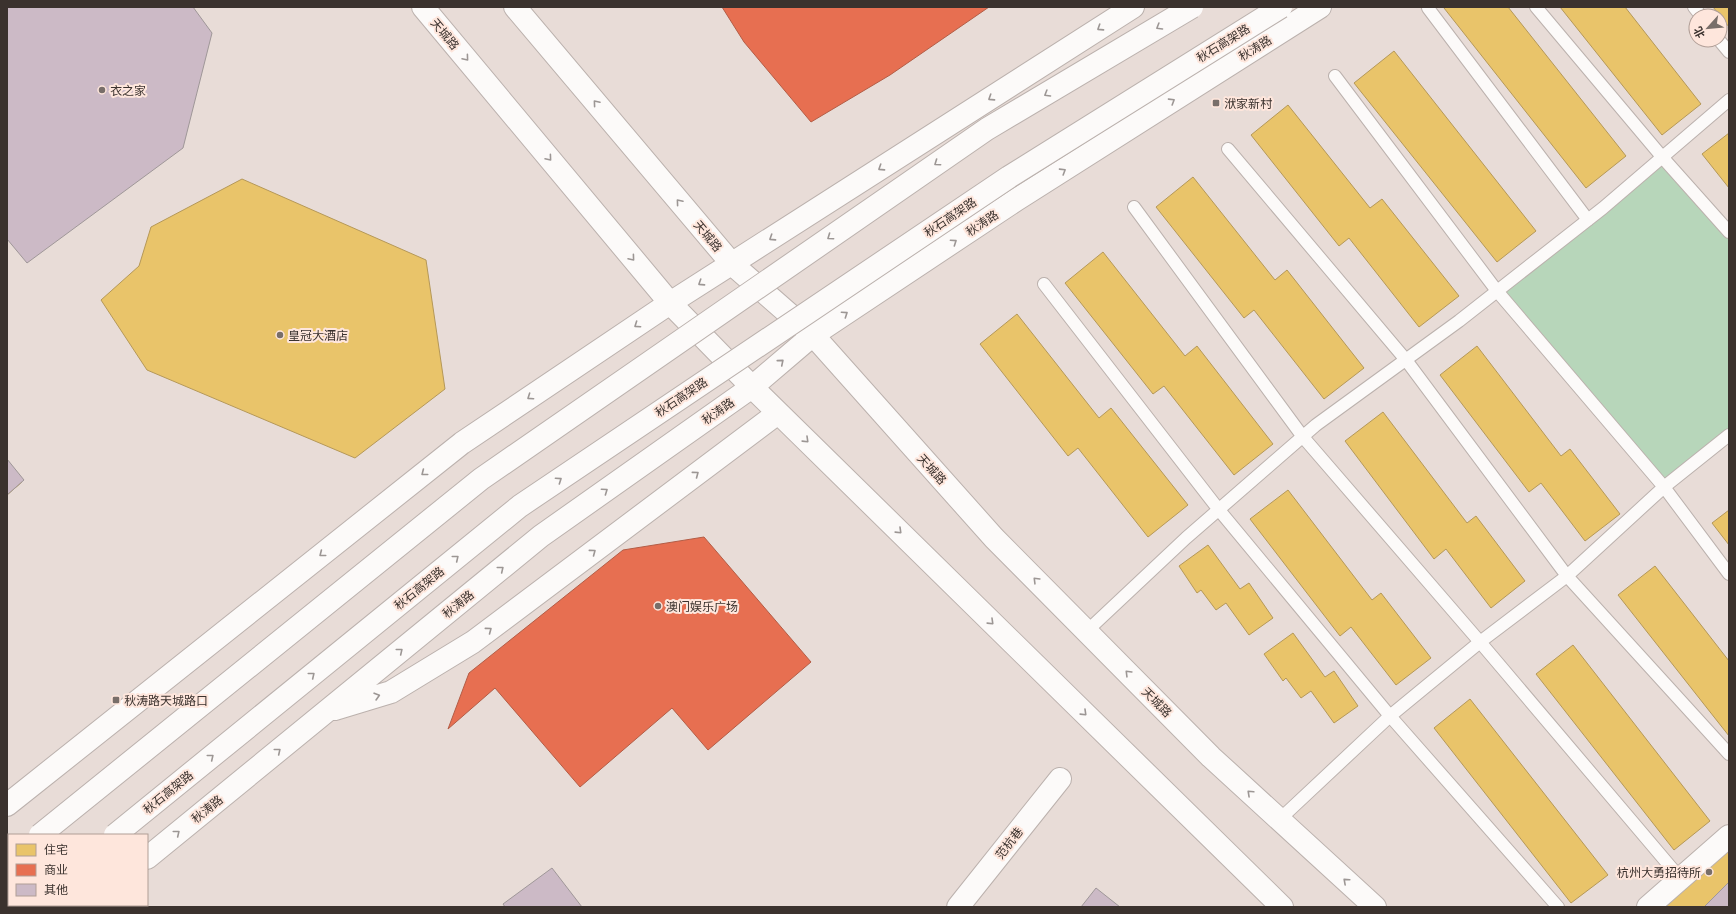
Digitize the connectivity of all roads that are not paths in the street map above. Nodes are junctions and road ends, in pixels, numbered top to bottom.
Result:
1 (423, 7) edge
2 (515, 7) edge
3 (1133, 7) edge
4 (1192, 7) edge
5 (1281, 7) edge
6 (1320, 7) edge
7 (1536, 7) edge
8 (1428, 8) edge
9 (1335, 76) dead end
10 (1729, 100) edge
11 (1228, 149) dead end
12 (1663, 158) junction
13 (1134, 207) dead end
14 (1588, 220) junction
15 (1729, 232) edge
16 (732, 264) junction
17 (1044, 284) dead end
18 (1497, 291) junction
19 (670, 303) junction
20 (813, 335) junction
21 (1406, 360) junction
22 (752, 387) junction
23 (778, 413) junction
24 (1729, 435) edge
25 (1303, 437) junction
26 (1664, 487) junction
27 (1219, 510) junction
28 (1729, 574) edge
29 (1567, 576) junction
30 (1087, 631) junction
31 (1480, 642) junction
32 (326, 711) junction
33 (1390, 716) junction
34 (1729, 754) edge
35 (1060, 779) dead end
36 (7, 805) edge
37 (1278, 820) junction
38 (41, 834) edge
39 (116, 834) edge
40 (1729, 836) edge
41 (148, 857) edge
42 (1680, 878) junction
43 (958, 907) edge
44 (1282, 907) edge
45 (1375, 907) edge
46 (1558, 907) edge
47 (1648, 907) edge

1 -> 19 main road, 天城路
16 -> 2 main road, 天城路
3 -> 16 main road
4 -> 38 main road, bridge
39 -> 5 main road, 秋石高架路, bridge
20 -> 6 main road, 秋涛路
7 - 12 lane
8 - 14 lane
9 - 18 lane
10 - 12 lane
11 - 21 lane
12 - 14 lane
12 - 15 lane
13 - 25 lane
14 - 18 lane
16 -> 19 main road
16 - 20 main road, 天城路
17 - 27 lane
18 - 21 lane
18 - 26 lane
19 - 22 main road, 天城路
19 -> 36 main road
22 -> 20 main road, 秋涛路
30 -> 20 main road, 天城路
21 - 25 lane
21 - 29 lane
22 - 23 main road, 天城路
32 -> 22 main road, 秋涛路
32 -> 23 main road
23 -> 44 main road, 天城路
24 - 26 lane
25 - 27 lane
25 - 31 lane
26 - 28 lane
26 - 29 lane
27 - 30 lane
27 - 33 lane
29 - 31 lane
29 - 34 lane
37 -> 30 main road, 天城路
31 - 33 lane
31 - 42 lane
41 -> 32 main road, 秋涛路
33 - 37 lane
33 - 46 lane
35 - 43 main road, 范杭巷
45 -> 37 main road, 天城路
40 - 42 main road
42 - 47 main road

